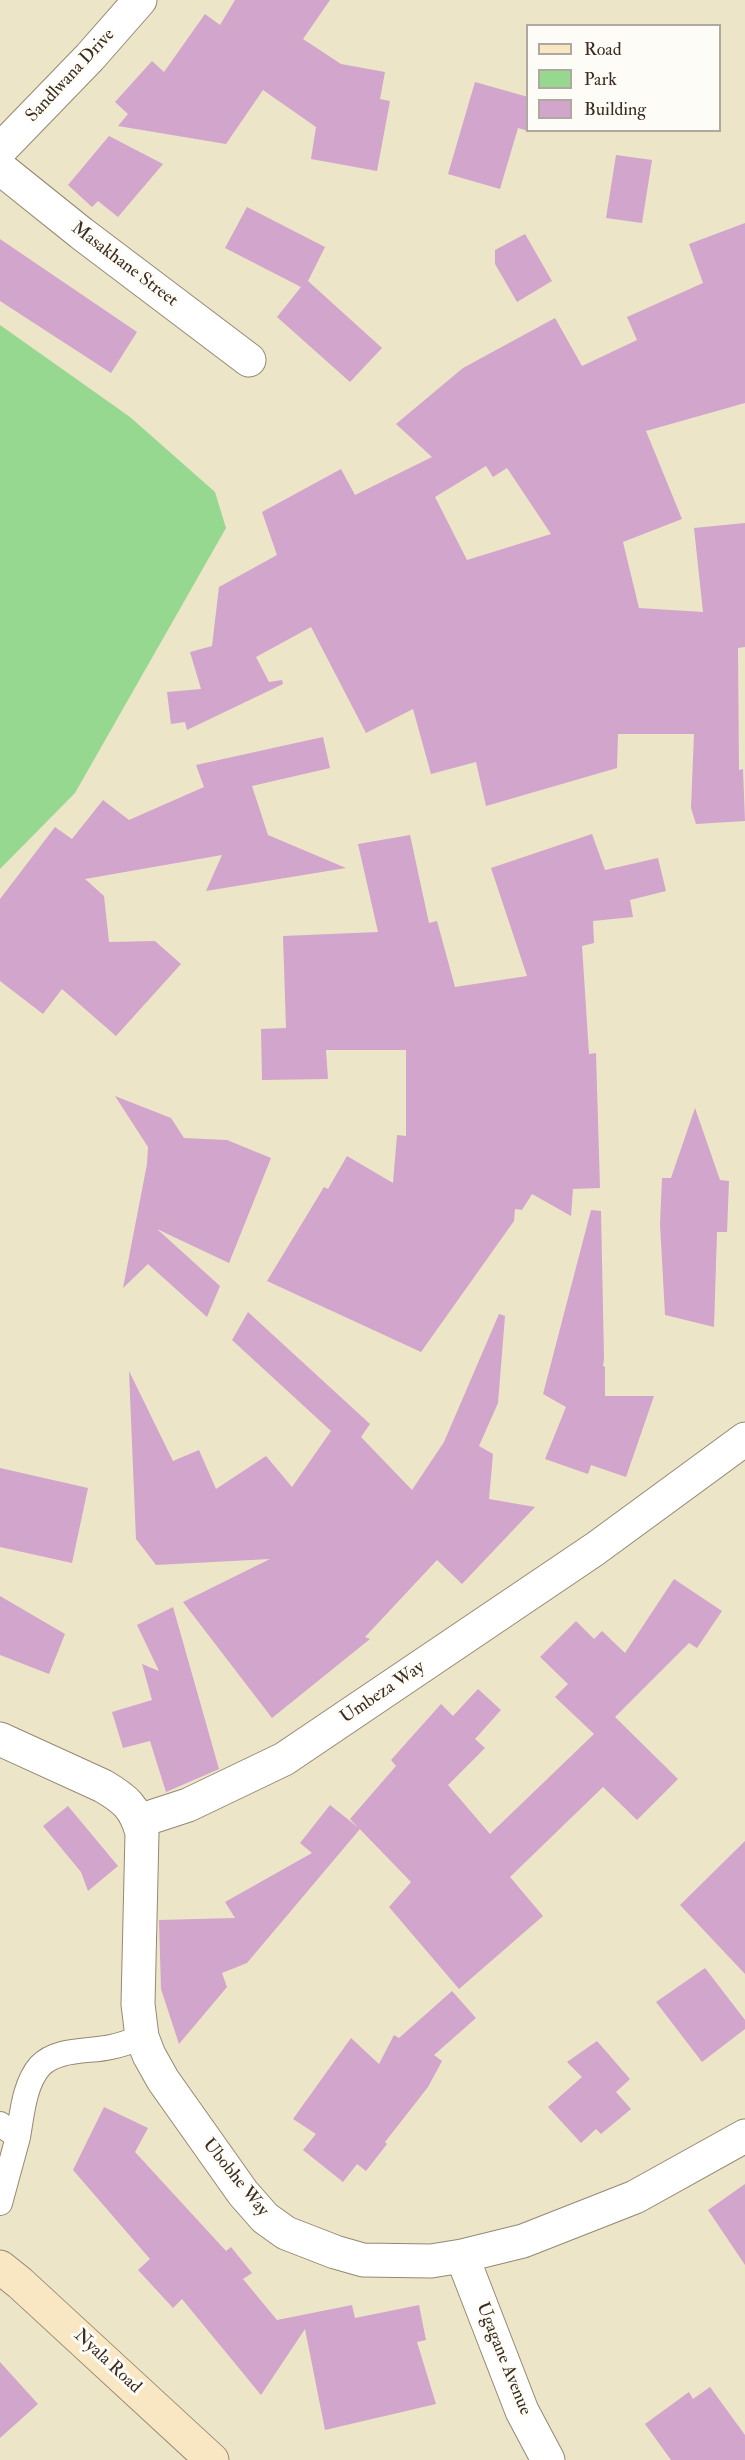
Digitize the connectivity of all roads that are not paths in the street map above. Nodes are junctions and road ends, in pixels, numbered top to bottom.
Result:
1 (140, 0) edge
2 (0, 150) edge
3 (0, 168) edge
4 (249, 360) dead end
5 (745, 1439) edge
6 (0, 1739) edge
7 (139, 1821) junction
8 (142, 2037) junction
9 (9, 2130) edge
10 (745, 2136) edge
11 (0, 2203) edge
12 (462, 2256) junction
13 (0, 2267) edge
14 (212, 2460) edge
15 (548, 2460) edge

1 - 2 street, Sandlwana Drive
3 - 4 street, Masakhane Street
5 - 7 street, Umbeza Way
6 - 7 street
7 - 8 street, Ubobhe Way
8 - 9 lane
8 - 12 street, Ubobhe Way
9 - 11 lane
10 - 12 street, Ubobhe Way
12 - 15 street, Ugagane Avenue
13 - 14 street, Nyala Road

